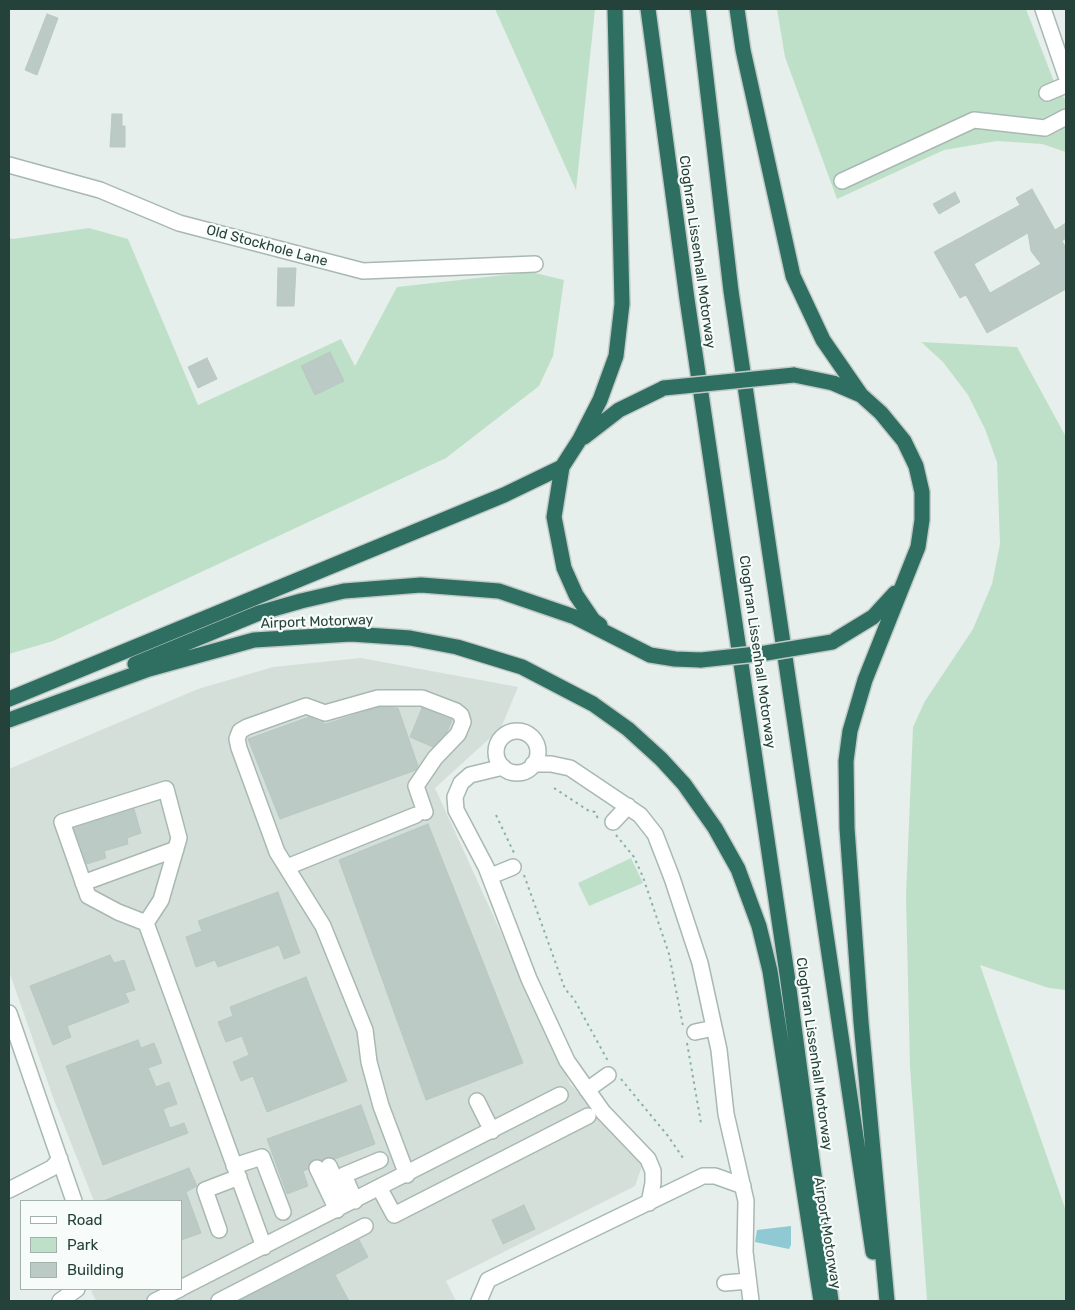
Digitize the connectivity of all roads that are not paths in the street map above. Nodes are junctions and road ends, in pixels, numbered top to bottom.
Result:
1 (615, 9) edge
2 (648, 9) edge
3 (698, 9) edge
4 (737, 9) edge
5 (1043, 9) edge
6 (1066, 76) edge
7 (1066, 85) edge
8 (1047, 93) dead end
9 (1066, 117) edge
10 (9, 165) edge
11 (842, 181) dead end
12 (535, 264) dead end
13 (861, 395) junction
14 (580, 439) junction
15 (562, 468) junction
16 (903, 584) junction
17 (618, 640) junction
18 (9, 699) edge
19 (9, 715) edge
20 (9, 720) edge
21 (533, 764) junction
22 (503, 767) junction
23 (628, 806) junction
24 (610, 826) road end
25 (176, 849) junction
26 (518, 866) road end
27 (287, 867) junction
28 (490, 876) junction
29 (83, 883) junction
30 (146, 923) junction
31 (10, 1022) edge
32 (714, 1028) junction
33 (688, 1033) road end
34 (614, 1073) road end
35 (587, 1090) junction
36 (560, 1095) dead end
37 (477, 1101) dead end
38 (588, 1116) dead end
39 (492, 1131) junction
40 (60, 1159) junction
41 (380, 1160) dead end
42 (323, 1167) dead end
43 (236, 1172) junction
44 (408, 1175) junction
45 (744, 1186) junction
46 (380, 1189) junction
47 (9, 1190) edge
48 (74, 1200) edge
49 (649, 1203) junction
50 (346, 1205) junction
51 (283, 1212) dead end
52 (365, 1226) dead end
53 (219, 1230) dead end
54 (264, 1247) junction
55 (748, 1281) junction
56 (725, 1283) dead end
57 (182, 1288) edge
58 (76, 1290) edge
59 (177, 1290) edge
60 (60, 1301) edge
61 (155, 1301) edge
62 (219, 1301) edge
63 (479, 1301) edge
64 (751, 1301) edge
65 (821, 1301) edge
66 (831, 1301) edge
67 (880, 1301) edge
68 (887, 1301) edge

1 - 14 highway
2 - 66 highway, Cloghran Lissenhall Motorway
3 - 67 highway, Cloghran Lissenhall Motorway
4 - 13 highway
5 - 6 street
7 - 8 street
9 - 11 street
10 - 12 street, Old Stockhole Lane
13 - 14 highway, bridge
13 - 16 highway
14 - 15 highway
15 - 17 highway
15 - 18 highway, Airport Motorway
16 - 17 highway, bridge
16 - 68 highway
17 - 19 highway
20 - 65 highway, Airport Motorway
21 - 22 street
21 - 22 street
21 - 23 street
22 - 28 street
23 - 24 street
23 - 32 street
25 - 29 street
25 - 29 street
25 - 30 street
26 - 28 street
27 - 27 street
27 - 44 street
28 - 35 street
29 - 30 street
30 - 43 street
31 - 40 street
32 - 33 street
32 - 45 street
34 - 35 street
35 - 49 street
36 - 39 street
37 - 39 street
38 - 46 street
39 - 44 street
40 - 47 street
40 - 48 street
41 - 50 street
42 - 50 street
43 - 51 street
43 - 53 street
43 - 54 street
44 - 46 street
45 - 49 street
45 - 55 street
46 - 50 street
49 - 63 street
50 - 54 street
52 - 62 street
54 - 57 street
55 - 56 street
55 - 64 street
58 - 60 street
59 - 61 street

